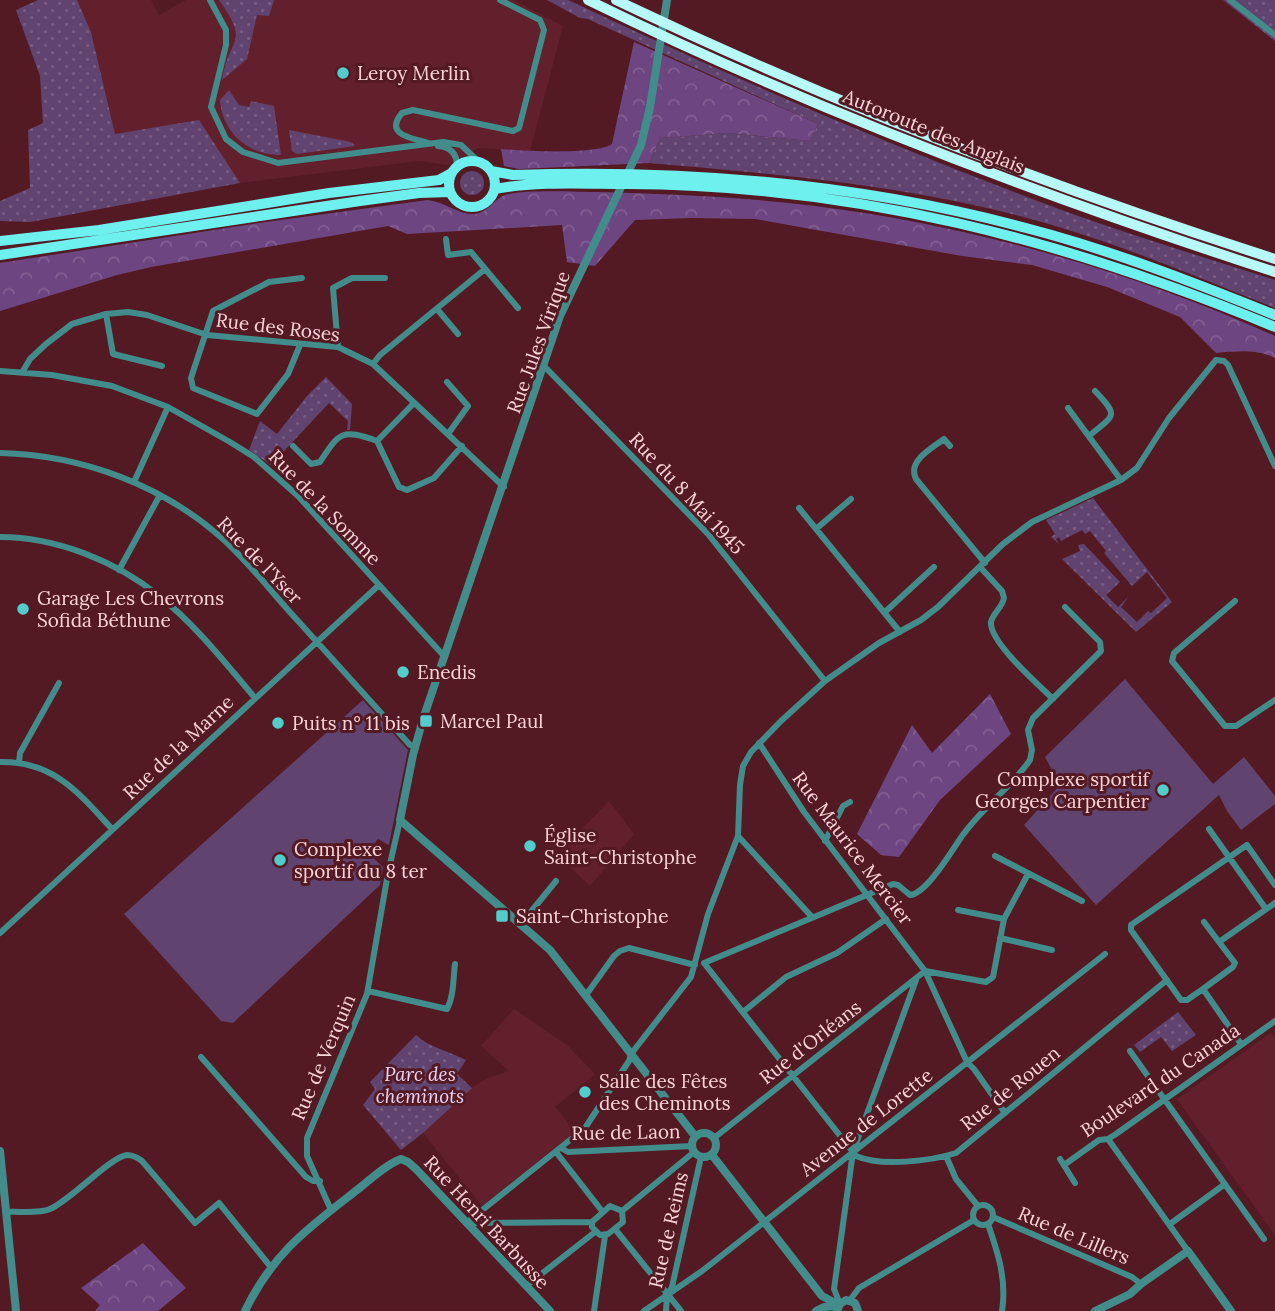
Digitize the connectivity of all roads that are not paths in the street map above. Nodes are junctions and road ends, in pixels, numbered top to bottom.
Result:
1 (210, 0) edge
2 (500, 0) edge
3 (589, 0) edge
4 (616, 0) edge
5 (667, 0) edge
6 (1230, 0) edge
7 (1275, 35) edge
8 (430, 145) junction
9 (478, 161) junction
10 (453, 170) junction
11 (491, 170) junction
12 (495, 188) junction
13 (450, 192) junction
14 (446, 239) dead end
15 (0, 241) edge
16 (0, 255) edge
17 (1275, 259) edge
18 (485, 269) junction
19 (1275, 272) edge
20 (302, 278) dead end
21 (385, 278) dead end
22 (519, 308) dead end
23 (437, 309) junction
24 (106, 314) junction
25 (1275, 315) edge
26 (1275, 327) edge
27 (458, 334) dead end
28 (207, 335) junction
29 (300, 345) junction
30 (338, 347) junction
31 (373, 365) junction
32 (162, 366) dead end
33 (544, 366) junction
34 (0, 371) edge
35 (23, 372) junction
36 (447, 382) dead end
37 (1095, 391) dead end
38 (414, 403) junction
39 (168, 407) junction
40 (1068, 408) dead end
41 (448, 434) junction
42 (1089, 436) junction
43 (377, 442) junction
44 (293, 446) dead end
45 (461, 446) junction
46 (950, 446) dead end
47 (0, 453) edge
48 (1275, 466) edge
49 (1121, 480) junction
50 (134, 482) junction
51 (503, 487) junction
52 (160, 495) junction
53 (851, 499) dead end
54 (799, 508) dead end
55 (816, 529) junction
56 (0, 537) edge
57 (982, 565) junction
58 (934, 567) dead end
59 (119, 570) junction
60 (379, 585) junction
61 (1235, 601) dead end
62 (1065, 607) dead end
63 (885, 612) junction
64 (900, 632) junction
65 (316, 642) junction
66 (444, 656) junction
67 (825, 681) junction
68 (59, 682) dead end
69 (255, 698) junction
70 (1053, 699) junction
71 (1275, 700) edge
72 (759, 743) junction
73 (415, 746) junction
74 (0, 762) edge
75 (19, 764) junction
76 (850, 803) dead end
77 (400, 820) junction
78 (113, 829) junction
79 (1209, 829) dead end
80 (738, 836) junction
81 (825, 841) junction
82 (995, 856) dead end
83 (1228, 857) junction
84 (1028, 874) junction
85 (556, 881) dead end
86 (1275, 885) edge
87 (867, 895) junction
88 (1082, 901) dead end
89 (1275, 903) edge
90 (1266, 909) junction
91 (958, 910) dead end
92 (812, 917) junction
93 (886, 919) junction
94 (1004, 919) junction
95 (1204, 922) dead end
96 (521, 924) junction
97 (0, 933) edge
98 (1000, 938) junction
99 (1219, 942) junction
100 (1052, 950) dead end
101 (1105, 954) dead end
102 (696, 963) junction
103 (704, 963) junction
104 (456, 964) dead end
105 (925, 971) junction
106 (916, 980) junction
107 (1167, 980) junction
108 (1203, 989) junction
109 (368, 991) junction
110 (586, 995) junction
111 (743, 1012) junction
112 (1275, 1021) edge
113 (1241, 1044) junction
114 (1130, 1051) dead end
115 (631, 1054) junction
116 (201, 1057) dead end
117 (967, 1062) junction
118 (792, 1076) junction
119 (1164, 1098) junction
120 (1005, 1113) junction
121 (695, 1136) junction
122 (715, 1138) junction
123 (1108, 1139) junction
124 (559, 1150) junction
125 (0, 1152) edge
126 (696, 1152) junction
127 (853, 1152) junction
128 (712, 1155) junction
129 (946, 1156) junction
130 (320, 1181) junction
131 (1075, 1183) dead end
132 (1225, 1184) junction
133 (978, 1206) junction
134 (331, 1210) junction
135 (602, 1211) junction
136 (622, 1211) junction
137 (6, 1212) junction
138 (993, 1217) junction
139 (974, 1220) junction
140 (764, 1221) junction
141 (592, 1222) junction
142 (4, 1223) edge
143 (466, 1223) junction
144 (988, 1224) junction
145 (1170, 1224) junction
146 (615, 1229) junction
147 (595, 1231) junction
148 (605, 1236) junction
149 (1264, 1239) dead end
150 (1188, 1251) junction
151 (270, 1266) junction
152 (1141, 1284) junction
153 (526, 1286) junction
154 (667, 1295) junction
155 (850, 1300) junction
156 (838, 1306) edge
157 (16, 1311) edge
158 (245, 1311) edge
159 (550, 1311) edge
160 (594, 1311) edge
161 (644, 1311) edge
162 (666, 1311) edge
163 (681, 1311) edge
164 (816, 1311) edge
165 (858, 1311) edge
166 (1002, 1311) edge
167 (1095, 1311) edge
168 (1231, 1311) edge

1 - 8 street
2 - 8 street
3 - 19 highway, Autoroute des Anglais
4 - 17 highway, Autoroute des Anglais
5 - 33 street, Rue Jules Virique
6 - 7 street
8 - 9 street
8 - 10 street
9 - 10 highway
9 - 11 highway
10 - 13 highway
10 - 15 highway
11 - 12 highway
11 - 25 highway
12 - 13 highway
12 - 26 highway
13 - 16 highway
14 - 18 street
18 - 22 street
18 - 23 street
20 - 28 street
21 - 30 street
23 - 27 street
23 - 31 street
24 - 28 street, Rue des Roses
24 - 32 street
24 - 35 street, Rue des Roses
28 - 29 street, Rue des Roses
28 - 29 street
29 - 30 street, Rue des Roses
30 - 31 street, Rue des Roses
31 - 38 street, Rue des Roses
33 - 51 street, Rue Jules Virique
33 - 67 street, Rue du 8 Mai 1945
34 - 35 street, Rue de la Somme
35 - 39 street, Rue de la Somme
36 - 41 street
37 - 42 street
38 - 41 street, Rue des Roses
38 - 43 street
39 - 50 street
39 - 60 street, Rue de la Somme
40 - 42 street
41 - 45 street, Rue des Roses
42 - 49 street
43 - 44 street
43 - 45 street
45 - 51 street, Rue des Roses
46 - 57 street
47 - 50 street, Rue de l'Yser
48 - 49 street
49 - 57 street
50 - 52 street, Rue de l'Yser
51 - 66 street, Rue Jules Virique
52 - 59 street
52 - 65 street, Rue de l'Yser
53 - 55 street
54 - 55 street
55 - 63 street
56 - 59 street
57 - 64 street
57 - 70 street
58 - 63 street
59 - 69 street
60 - 65 street, Rue de la Marne
60 - 66 street, Rue de la Somme
61 - 71 street
62 - 70 street
63 - 64 street
64 - 67 street
65 - 69 street, Rue de la Marne
65 - 73 street, Rue de l'Yser
66 - 73 street, Rue Jules Virique
67 - 72 street
68 - 75 street
69 - 78 street, Rue de la Marne
70 - 87 street
72 - 80 street
72 - 81 street, Rue Maurice Mercier
73 - 77 street, Rue Jules Virique
74 - 75 street
75 - 78 street
76 - 81 street
77 - 96 street
77 - 109 street, Rue de Verquin
78 - 97 street, Rue de la Marne
79 - 83 street
80 - 92 street
80 - 102 street
81 - 87 street, Rue Maurice Mercier
82 - 84 street
83 - 86 street
83 - 90 street
83 - 107 street
84 - 88 street
84 - 94 street
85 - 96 street
87 - 92 street
87 - 93 street, Rue Maurice Mercier
89 - 90 street
90 - 99 street
91 - 94 street
92 - 103 street
93 - 105 street, Rue Maurice Mercier
93 - 111 street
94 - 98 street
95 - 99 street
96 - 110 street
98 - 100 street
98 - 105 street
99 - 108 street
101 - 117 street, Avenue de Lorette
102 - 103 street
102 - 110 street
102 - 115 street
103 - 111 street
104 - 109 street
105 - 106 street, Rue d'Orléans
105 - 117 street, Rue Maurice Mercier
106 - 118 street, Rue d'Orléans
106 - 127 street
107 - 108 street
107 - 120 street, Rue de Rouen
108 - 113 street
109 - 130 street, Rue de Verquin
110 - 115 street
111 - 118 street
112 - 113 street, Boulevard du Canada
113 - 119 street, Boulevard du Canada
114 - 119 street
115 - 121 street
115 - 124 street
116 - 130 street
117 - 120 street, Rue Maurice Mercier
117 - 127 street, Avenue de Lorette
118 - 122 street, Rue d'Orléans
118 - 127 street
119 - 123 street, Boulevard du Canada
119 - 132 street
120 - 129 street, Rue de Rouen
121 - 122 street
121 - 126 street
122 - 128 street
123 - 131 street, Boulevard du Canada
123 - 145 street
124 - 126 street, Rue de Laon
124 - 135 street
124 - 143 street
125 - 137 street
126 - 128 street
126 - 136 street
126 - 154 street, Rue de Reims
127 - 129 street, Rue de Rouen
127 - 140 street, Avenue de Lorette
127 - 156 street
128 - 140 street
129 - 133 street
130 - 134 street, Rue de Verquin
132 - 145 street
132 - 149 street
133 - 138 street
133 - 139 street
134 - 143 street, Rue Henri Barbusse
134 - 151 street
135 - 136 street
135 - 141 street
136 - 146 street
137 - 142 street
137 - 151 street
138 - 144 street
138 - 152 street, Rue de Lillers
139 - 144 street
139 - 155 street
140 - 154 street, Avenue de Lorette
140 - 156 street
141 - 143 street
141 - 147 street
142 - 157 street
143 - 153 street, Rue Henri Barbusse
144 - 166 street
145 - 150 street
146 - 148 street
146 - 154 street
147 - 148 street
147 - 153 street
148 - 160 street
150 - 152 street
150 - 168 street
151 - 158 street
152 - 167 street
153 - 159 street, Rue Henri Barbusse
154 - 161 street, Avenue de Lorette
154 - 162 street, Rue de Reims
154 - 163 street
155 - 156 street
155 - 165 street
156 - 164 street

